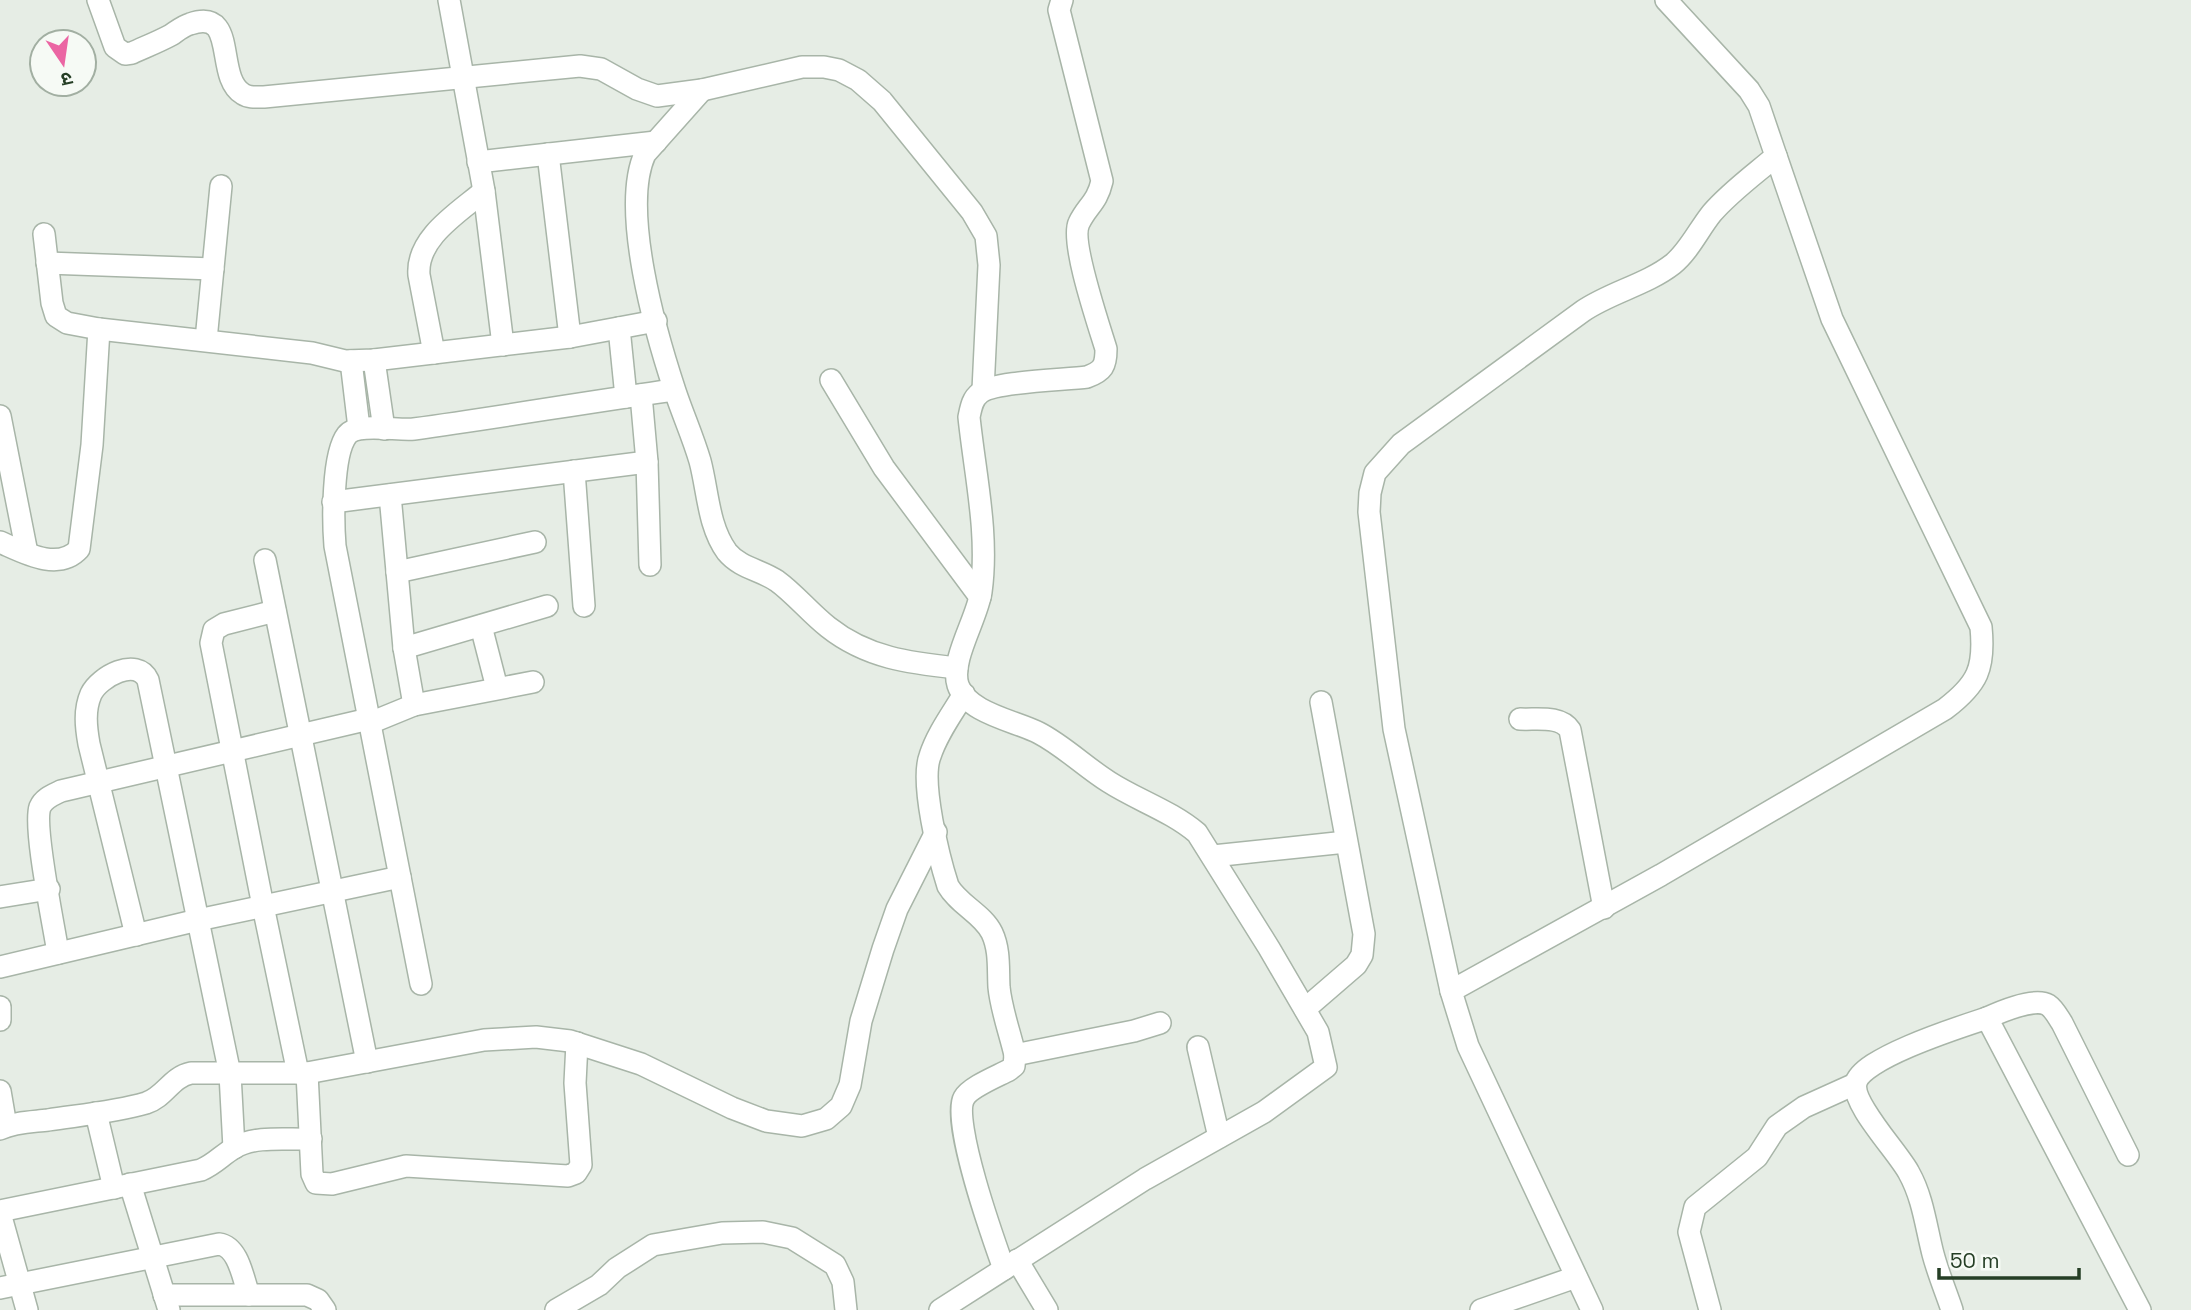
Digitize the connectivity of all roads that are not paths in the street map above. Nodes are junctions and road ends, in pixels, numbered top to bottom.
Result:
1 (98, 0) edge
2 (449, 0) edge
3 (1062, 0) edge
4 (1666, 0) edge
5 (463, 78) junction
6 (702, 90) junction
7 (656, 142) junction
8 (548, 154) junction
9 (1776, 156) junction
10 (478, 162) junction
11 (221, 186) dead end
12 (484, 191) junction
13 (44, 234) dead end
14 (47, 263) junction
15 (213, 269) junction
16 (656, 321) junction
17 (619, 328) junction
18 (99, 329) junction
19 (570, 337) junction
20 (206, 340) junction
21 (503, 345) junction
22 (434, 353) junction
23 (374, 360) junction
24 (348, 361) junction
25 (831, 380) dead end
26 (674, 390) junction
27 (983, 390) junction
28 (633, 396) junction
29 (0, 416) edge
30 (359, 428) junction
31 (384, 429) junction
32 (647, 462) junction
33 (574, 471) junction
34 (390, 495) junction
35 (334, 502) junction
36 (0, 542) edge
37 (536, 542) dead end
38 (27, 553) junction
39 (265, 560) dead end
40 (650, 565) dead end
41 (397, 572) junction
42 (980, 597) junction
43 (547, 606) dead end
44 (584, 606) dead end
45 (275, 611) junction
46 (481, 626) junction
47 (404, 648) junction
48 (957, 668) junction
49 (533, 682) dead end
50 (497, 688) junction
51 (964, 694) junction
52 (1321, 702) dead end
53 (414, 705) junction
54 (1520, 719) dead end
55 (370, 721) junction
56 (300, 735) junction
57 (232, 751) junction
58 (167, 766) junction
59 (98, 783) junction
60 (936, 832) junction
61 (1346, 842) junction
62 (1213, 856) junction
63 (400, 877) junction
64 (48, 889) junction
65 (331, 892) junction
66 (0, 897) edge
67 (263, 906) junction
68 (1604, 908) junction
69 (198, 920) junction
70 (136, 935) junction
71 (58, 953) junction
72 (0, 967) edge
73 (421, 984) dead end
74 (1451, 991) junction
75 (0, 1007) edge
76 (1305, 1009) junction
77 (1987, 1018) junction
78 (0, 1020) edge
79 (1160, 1023) dead end
80 (577, 1043) junction
81 (1198, 1047) dead end
82 (1015, 1055) junction
83 (367, 1062) junction
84 (303, 1073) junction
85 (230, 1074) junction
86 (1855, 1084) junction
87 (0, 1091) edge
88 (96, 1113) junction
89 (3, 1128) edge
90 (1219, 1137) junction
91 (311, 1139) junction
92 (234, 1148) junction
93 (2128, 1155) dead end
94 (122, 1186) junction
95 (0, 1212) edge
96 (152, 1256) junction
97 (1011, 1264) junction
98 (1576, 1277) junction
99 (10, 1286) edge
100 (249, 1295) junction
101 (166, 1303) edge
102 (27, 1310) edge
103 (324, 1310) edge
104 (556, 1310) edge
105 (845, 1310) edge
106 (940, 1310) edge
107 (1047, 1310) edge
108 (1481, 1310) edge
109 (1592, 1310) edge
110 (1710, 1310) edge
111 (1952, 1310) edge
112 (2140, 1310) edge

1 - 5 street
2 - 5 street
3 - 27 street
4 - 9 street
5 - 6 street
5 - 10 street
6 - 7 street
6 - 27 street
7 - 8 street
7 - 16 street
8 - 10 street
8 - 19 street
9 - 68 street
9 - 74 street
10 - 12 street
11 - 15 street
12 - 21 street
12 - 22 street
13 - 14 street
14 - 15 street
14 - 18 street
15 - 20 street
16 - 17 street
16 - 26 street
17 - 19 street
17 - 28 street
18 - 20 street
18 - 38 street
19 - 21 street
20 - 24 street
21 - 22 street
22 - 23 street
23 - 24 street
23 - 31 street
24 - 30 street
25 - 42 street
26 - 28 street
26 - 48 street
27 - 42 street
28 - 31 street
28 - 32 street
29 - 38 street
30 - 31 street
30 - 35 street
32 - 33 street
32 - 40 street
33 - 34 street
33 - 44 street
34 - 35 street
34 - 41 street
35 - 55 street
36 - 38 street
37 - 41 street
39 - 45 street
41 - 47 street
42 - 48 street
43 - 46 street
45 - 56 street
45 - 57 street
46 - 47 street
46 - 50 street
47 - 53 street
48 - 51 street
49 - 50 street
50 - 53 street
51 - 60 street
51 - 62 street
52 - 61 street
53 - 55 street
54 - 68 street
55 - 56 street
55 - 63 street
56 - 57 street
56 - 65 street
57 - 58 street
57 - 67 street
58 - 59 street
58 - 59 street
58 - 69 street
59 - 64 street
59 - 70 street
60 - 80 street
60 - 82 street
61 - 62 street
61 - 76 street
62 - 76 street
63 - 65 street
63 - 73 street
64 - 66 street
64 - 71 street
65 - 67 street
65 - 83 street
67 - 69 street
67 - 84 street
68 - 74 street
69 - 70 street
69 - 85 street
70 - 71 street
71 - 72 street
74 - 98 street
75 - 78 street
76 - 90 street
77 - 86 street
77 - 93 street
77 - 112 street
79 - 82 street
80 - 83 street
80 - 91 street
81 - 90 street
82 - 97 street
83 - 84 street
84 - 85 street
84 - 91 street
85 - 88 street
85 - 92 street
86 - 110 street
86 - 111 street
87 - 89 street
88 - 89 street
88 - 94 street
90 - 97 street
91 - 92 street
92 - 94 street
94 - 95 street
94 - 96 street
95 - 99 street
96 - 99 street
96 - 100 street
96 - 101 street
97 - 106 street
97 - 107 street
98 - 108 street
98 - 109 street
99 - 102 street
100 - 101 street
100 - 103 street
104 - 105 street

